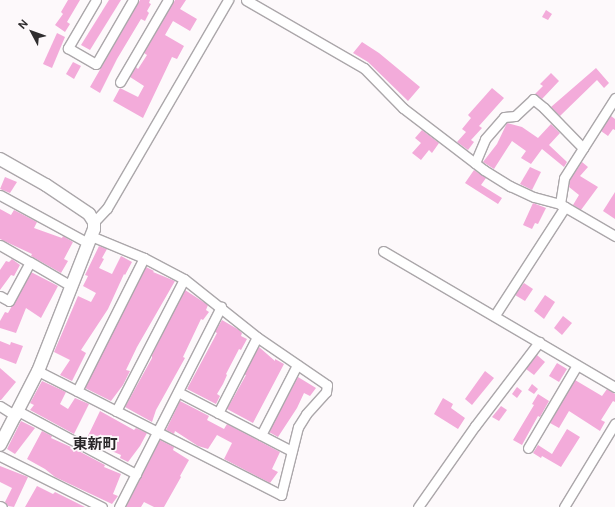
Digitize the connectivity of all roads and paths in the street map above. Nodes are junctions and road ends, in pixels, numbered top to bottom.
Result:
1 (96, 0) edge
2 (133, 0) edge
3 (168, 0) edge
4 (228, 0) edge
5 (246, 0) edge
6 (120, 82) dead end
7 (615, 98) edge
8 (612, 112) edge
9 (584, 148) junction
10 (0, 159) edge
11 (475, 162) junction
12 (0, 195) edge
13 (563, 206) junction
14 (94, 222) junction
15 (615, 236) edge
16 (90, 240) junction
17 (0, 245) edge
18 (383, 250) dead end
19 (144, 258) junction
20 (30, 262) junction
21 (184, 279) junction
22 (71, 286) junction
23 (0, 296) edge
24 (221, 307) junction
25 (495, 315) junction
26 (257, 337) junction
27 (538, 342) junction
28 (577, 364) junction
29 (297, 365) junction
30 (38, 371) junction
31 (615, 387) edge
32 (78, 391) junction
33 (178, 392) junction
34 (0, 406) edge
35 (116, 411) junction
36 (17, 413) junction
37 (218, 413) junction
38 (615, 423) edge
39 (157, 432) junction
40 (261, 435) junction
41 (0, 445) edge
42 (528, 448) dead end
43 (292, 451) junction
44 (0, 456) edge
45 (136, 474) junction
46 (102, 507) edge
47 (119, 507) edge
48 (418, 507) edge
49 (564, 507) edge

1 - 2 street
3 - 6 street
4 - 14 street
5 - 11 street
7 - 8 street
8 - 9 street
9 - 11 street
9 - 13 street
10 - 14 street
11 - 13 street
12 - 16 street
13 - 15 street
13 - 25 street
14 - 16 street
16 - 19 street
16 - 22 street
17 - 20 street
18 - 25 street
19 - 21 street
19 - 32 street
20 - 22 street
20 - 23 street
21 - 24 street
21 - 35 street
22 - 30 street
24 - 26 street
24 - 33 street
25 - 27 street
26 - 29 street
26 - 37 street
27 - 28 street
27 - 48 street
28 - 31 street
28 - 42 street
29 - 40 street
29 - 43 street
30 - 32 street
30 - 36 street
32 - 35 street
33 - 37 street
33 - 39 street
34 - 36 street
35 - 39 street
36 - 41 street
36 - 45 street
37 - 40 street
38 - 49 street
39 - 43 street
39 - 45 street
40 - 43 street
44 - 46 street
45 - 47 street

